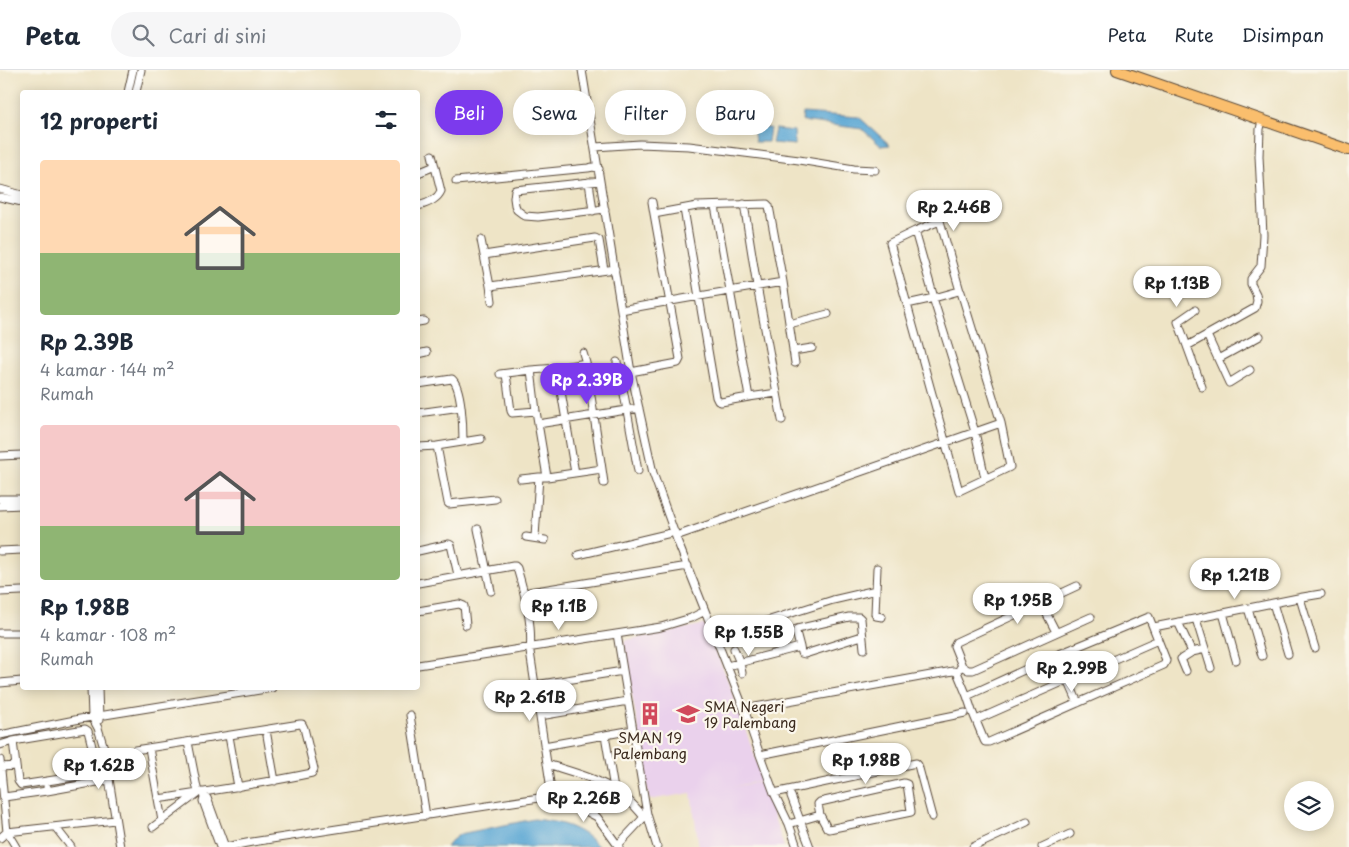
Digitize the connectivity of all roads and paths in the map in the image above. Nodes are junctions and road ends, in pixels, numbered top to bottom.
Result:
1 (133, 70) edge
2 (141, 70) edge
3 (582, 70) edge
4 (1117, 70) edge
5 (128, 90) edge
6 (136, 90) edge
7 (1262, 121) junction
8 (595, 147) junction
9 (1349, 150) edge
10 (432, 155) dead end
11 (435, 166) junction
12 (599, 169) junction
13 (875, 170) dead end
14 (420, 172) edge
15 (456, 181) dead end
16 (600, 181) junction
17 (589, 182) junction
18 (0, 190) edge
19 (20, 195) edge
20 (0, 197) edge
21 (20, 202) edge
22 (652, 202) dead end
23 (744, 204) junction
24 (420, 206) edge
25 (715, 206) junction
26 (684, 209) junction
27 (605, 210) junction
28 (593, 211) junction
29 (654, 214) junction
30 (915, 231) junction
31 (481, 240) dead end
32 (484, 255) junction
33 (614, 269) junction
34 (604, 270) junction
35 (783, 282) junction
36 (490, 286) junction
37 (757, 286) junction
38 (730, 291) junction
39 (960, 292) junction
40 (699, 296) junction
41 (934, 298) junction
42 (492, 301) dead end
43 (670, 301) junction
44 (907, 304) junction
45 (621, 310) junction
46 (1195, 310) dead end
47 (828, 314) dead end
48 (789, 324) junction
49 (1207, 335) junction
50 (1260, 336) dead end
51 (1187, 346) junction
52 (812, 348) dead end
53 (793, 351) junction
54 (427, 352) dead end
55 (583, 352) dead end
56 (420, 354) edge
57 (1218, 359) junction
58 (617, 362) dead end
59 (586, 363) junction
60 (795, 363) dead end
61 (557, 368) junction
62 (531, 370) junction
63 (1250, 370) dead end
64 (631, 372) junction
65 (620, 374) junction
66 (420, 384) edge
67 (1202, 387) dead end
68 (635, 393) junction
69 (777, 393) junction
70 (624, 394) junction
71 (749, 397) junction
72 (461, 406) junction
73 (639, 408) junction
74 (626, 410) junction
75 (536, 412) junction
76 (420, 413) edge
77 (594, 415) junction
78 (565, 420) junction
79 (782, 420) dead end
80 (1001, 423) junction
81 (538, 424) junction
82 (975, 432) junction
83 (481, 439) dead end
84 (463, 441) junction
85 (946, 442) junction
86 (437, 446) junction
87 (420, 447) edge
88 (20, 455) edge
89 (0, 456) edge
90 (602, 469) junction
91 (638, 471) dead end
92 (575, 473) junction
93 (543, 477) junction
94 (985, 478) junction
95 (521, 479) dead end
96 (604, 483) dead end
97 (20, 499) edge
98 (495, 499) dead end
99 (0, 500) edge
100 (20, 505) edge
101 (0, 506) edge
102 (478, 529) dead end
103 (676, 534) junction
104 (526, 536) dead end
105 (535, 537) junction
106 (545, 540) dead end
107 (20, 550) edge
108 (0, 551) edge
109 (420, 551) edge
110 (578, 555) dead end
111 (688, 566) junction
112 (877, 568) dead end
113 (486, 570) junction
114 (458, 575) junction
115 (420, 583) edge
116 (1077, 586) dead end
117 (876, 590) junction
118 (491, 591) dead end
119 (0, 592) edge
120 (20, 592) edge
121 (524, 593) junction
122 (1321, 594) dead end
123 (1300, 598) junction
124 (1041, 602) junction
125 (1273, 603) junction
126 (1248, 608) junction
127 (705, 610) junction
128 (420, 611) edge
129 (1223, 614) junction
130 (882, 617) dead end
131 (1091, 617) dead end
132 (1196, 619) junction
133 (1178, 622) junction
134 (466, 625) dead end
135 (1154, 628) junction
136 (1056, 632) junction
137 (0, 633) edge
138 (20, 633) edge
139 (617, 634) junction
140 (862, 636) junction
141 (716, 638) junction
142 (1158, 640) junction
143 (530, 647) junction
144 (800, 647) junction
145 (1315, 648) dead end
146 (734, 649) dead end
147 (864, 649) dead end
148 (1205, 649) junction
149 (1192, 652) junction
150 (1288, 654) dead end
151 (1057, 655) junction
152 (1262, 656) dead end
153 (1236, 660) dead end
154 (740, 663) junction
155 (420, 665) edge
156 (727, 666) junction
157 (962, 666) junction
158 (1211, 668) dead end
159 (623, 671) junction
160 (1186, 671) dead end
161 (957, 672) junction
162 (742, 673) dead end
163 (20, 680) edge
164 (1068, 680) junction
165 (0, 684) edge
166 (535, 685) junction
167 (91, 690) edge
168 (98, 690) edge
169 (260, 690) edge
170 (968, 696) junction
171 (628, 701) junction
172 (1078, 703) junction
173 (744, 709) junction
174 (965, 713) dead end
175 (410, 715) dead end
176 (540, 716) junction
177 (96, 717) junction
178 (976, 720) junction
179 (266, 730) junction
180 (633, 730) junction
181 (0, 735) edge
182 (605, 735) junction
183 (228, 736) junction
184 (13, 741) junction
185 (188, 742) junction
186 (0, 744) edge
187 (544, 746) junction
188 (104, 748) junction
189 (149, 748) junction
190 (93, 750) junction
191 (136, 750) dead end
192 (760, 755) junction
193 (0, 763) edge
194 (547, 764) junction
195 (16, 766) junction
196 (108, 780) junction
197 (275, 781) junction
198 (46, 782) junction
199 (238, 788) junction
200 (614, 789) junction
201 (47, 791) junction
202 (774, 792) junction
203 (202, 794) junction
204 (552, 796) junction
205 (791, 796) dead end
206 (4, 797) junction
207 (158, 798) junction
208 (820, 815) junction
209 (426, 816) junction
210 (646, 816) junction
211 (932, 817) dead end
212 (115, 820) junction
213 (800, 820) junction
214 (162, 821) junction
215 (1027, 822) dead end
216 (788, 824) junction
217 (153, 827) dead end
218 (56, 828) junction
219 (7, 832) junction
220 (1070, 834) dead end
221 (0, 838) edge
222 (1062, 838) junction
223 (619, 846) edge
224 (16, 847) edge
225 (70, 847) edge
226 (120, 847) edge
227 (220, 847) edge
228 (225, 847) edge
229 (657, 847) edge
230 (797, 847) edge
231 (810, 847) edge
232 (973, 847) edge
233 (1042, 847) edge
234 (1063, 847) edge

1 - 5 street
2 - 6 street
3 - 8 street
4 - 7 highway
7 - 9 highway
7 - 49 street
8 - 12 street
8 - 13 street
10 - 11 street
11 - 14 street
11 - 24 street
12 - 15 street
12 - 16 street
16 - 17 street
16 - 27 street
17 - 28 street
17 - 28 street
18 - 19 street
20 - 21 street
22 - 29 street
23 - 25 street
23 - 35 street
23 - 37 street
25 - 26 street
25 - 38 street
26 - 29 street
26 - 40 street
27 - 28 street
27 - 33 street
29 - 43 street
30 - 39 street
30 - 41 street
30 - 44 street
31 - 32 street
32 - 34 street
32 - 36 street
33 - 34 street
33 - 45 street
34 - 36 street
35 - 37 street
35 - 48 street
36 - 42 street
37 - 38 street
37 - 69 street
38 - 40 street
38 - 71 street
39 - 41 street
39 - 80 street
40 - 43 street
40 - 71 street
41 - 44 street
41 - 82 street
43 - 45 street
43 - 64 street
44 - 85 street
45 - 64 street
46 - 51 street
47 - 48 street
48 - 53 street
49 - 51 street
49 - 57 street
50 - 57 street
51 - 67 street
52 - 53 street
53 - 60 street
54 - 56 street
55 - 59 street
57 - 63 street
58 - 65 street
59 - 61 street
59 - 77 street
61 - 62 street
61 - 78 street
62 - 75 street
62 - 75 street
64 - 65 street
64 - 68 street
65 - 70 street
66 - 72 street
68 - 70 street
68 - 73 street
69 - 71 street
69 - 79 street
70 - 74 street
72 - 76 street
72 - 84 street
73 - 74 street
73 - 103 street
74 - 77 street
74 - 91 street
75 - 81 street
77 - 78 street
77 - 90 street
78 - 81 street
78 - 92 street
80 - 82 street
80 - 94 street
81 - 93 street
82 - 85 street
82 - 94 street
83 - 84 street
84 - 86 street
85 - 94 street
85 - 103 street
86 - 87 street
86 - 98 street
88 - 89 street
90 - 92 street
90 - 96 street
92 - 93 street
93 - 95 street
93 - 105 street
97 - 99 street
100 - 101 street
102 - 113 street
103 - 110 street
103 - 111 street
104 - 105 street
105 - 106 street
107 - 108 street
109 - 114 street
111 - 121 street
111 - 127 street
112 - 117 street
113 - 114 street
113 - 118 street
113 - 121 street
114 - 115 street
116 - 124 street
117 - 130 street
117 - 141 street
119 - 120 street
121 - 143 street
122 - 123 street
123 - 125 street
123 - 145 street
124 - 136 street
124 - 157 street
125 - 126 street
125 - 150 street
126 - 129 street
126 - 152 street
127 - 139 street
127 - 141 street
128 - 134 street
129 - 132 street
129 - 153 street
131 - 136 street
132 - 133 street
132 - 148 street
133 - 135 street
133 - 149 street
135 - 142 street
135 - 151 street
136 - 157 street
137 - 138 street
139 - 143 street
139 - 159 street
140 - 144 street
140 - 144 street
140 - 147 street
141 - 156 street
142 - 164 street
142 - 172 street
143 - 155 street
143 - 166 street
144 - 154 street
146 - 154 street
148 - 149 street
148 - 158 street
149 - 160 street
151 - 164 street
151 - 170 street
154 - 156 street
154 - 162 street
156 - 173 street
157 - 161 street
159 - 166 street
159 - 171 street
161 - 170 street
161 - 173 street
163 - 165 street
164 - 172 street
164 - 178 street
166 - 176 street
167 - 177 street
168 - 177 street
169 - 177 street
170 - 178 street
171 - 176 street
171 - 180 street
172 - 178 street
173 - 192 street
174 - 192 street
175 - 209 street
176 - 187 street
177 - 181 street
177 - 188 street
179 - 183 street
179 - 197 street
179 - 197 street
180 - 182 street
180 - 210 street
182 - 187 street
182 - 200 street
183 - 185 street
183 - 199 street
184 - 186 street
184 - 190 street
184 - 195 street
185 - 189 street
185 - 203 street
187 - 194 street
188 - 190 street
188 - 196 street
189 - 191 street
189 - 207 street
190 - 198 street
192 - 202 street
193 - 195 street
193 - 206 street
194 - 200 street
194 - 204 street
195 - 198 street
196 - 201 street
196 - 212 street
197 - 199 street
198 - 201 street
199 - 203 street
200 - 210 street
201 - 206 street
202 - 211 street
202 - 216 street
203 - 207 street
203 - 214 street
203 - 227 street
203 - 228 street
204 - 209 street
204 - 223 street
205 - 213 street
206 - 219 street
207 - 214 street
208 - 208 street
208 - 213 street
209 - 228 street
210 - 223 street
210 - 229 street
212 - 218 street
212 - 226 street
213 - 216 street
213 - 231 street
214 - 217 street
215 - 232 street
216 - 230 street
218 - 219 street
218 - 225 street
219 - 221 street
219 - 224 street
220 - 222 street
222 - 233 street
222 - 234 street

